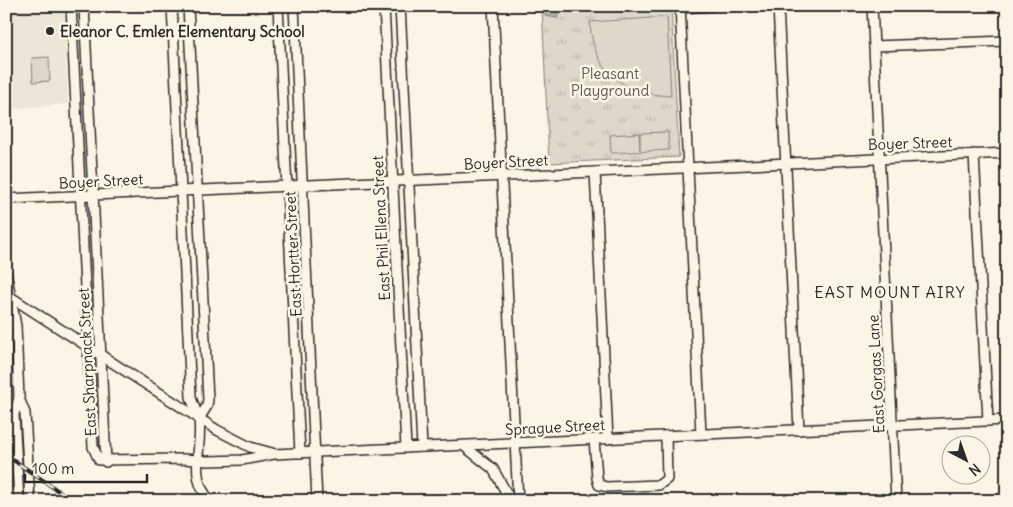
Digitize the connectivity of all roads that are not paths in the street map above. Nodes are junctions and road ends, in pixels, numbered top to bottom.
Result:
1 (71, 6) edge
2 (84, 6) edge
3 (172, 6) edge
4 (188, 6) edge
5 (278, 6) edge
6 (294, 6) edge
7 (384, 6) edge
8 (400, 6) edge
9 (493, 6) edge
10 (712, 6) edge
11 (778, 6) edge
12 (872, 6) edge
13 (680, 7) edge
14 (1007, 41) edge
15 (874, 46) junction
16 (1007, 153) edge
17 (974, 154) junction
18 (879, 158) junction
19 (786, 162) junction
20 (688, 167) junction
21 (595, 172) junction
22 (502, 176) junction
23 (409, 180) junction
24 (392, 181) junction
25 (303, 184) junction
26 (287, 185) junction
27 (197, 190) junction
28 (181, 191) junction
29 (93, 195) junction
30 (80, 196) junction
31 (6, 199) edge
32 (6, 270) edge
33 (9, 296) edge
34 (88, 347) junction
35 (101, 356) junction
36 (19, 398) junction
37 (198, 419) junction
38 (1007, 420) edge
39 (988, 421) junction
40 (892, 425) junction
41 (799, 430) junction
42 (701, 434) junction
43 (666, 436) junction
44 (594, 439) junction
45 (608, 439) junction
46 (516, 443) junction
47 (463, 446) junction
48 (406, 448) junction
49 (422, 448) junction
50 (316, 452) junction
51 (300, 453) junction
52 (274, 454) junction
53 (197, 460) junction
54 (106, 462) junction
55 (19, 501) edge
56 (30, 501) edge
57 (211, 501) edge
58 (317, 501) edge
59 (511, 501) edge
60 (518, 501) edge
61 (896, 501) edge

1 - 30 street, East Sharpnack Street
2 - 29 street, East Sharpnack Street
3 - 28 street
4 - 27 street
5 - 26 street, East Hortter Street
6 - 25 street, East Hortter Street
7 - 24 street, East Phil Ellena Street
8 - 23 street, East Phil Ellena Street
9 - 22 street
10 - 13 street
11 - 19 street
12 - 15 street, East Gorgas Lane
13 - 20 street
14 - 15 street
15 - 18 street, East Gorgas Lane
16 - 17 street, Boyer Street
17 - 18 street, Boyer Street
17 - 39 street
18 - 19 street, Boyer Street
18 - 40 street, East Gorgas Lane
19 - 20 street, Boyer Street
19 - 41 street
20 - 21 street, Boyer Street
20 - 42 street
21 - 22 street, Boyer Street
21 - 45 street
22 - 23 street, Boyer Street
22 - 46 street
23 - 24 street, Boyer Street
23 - 49 street, East Phil Ellena Street
24 - 25 street, Boyer Street
24 - 48 street, East Phil Ellena Street
25 - 26 street, Boyer Street
25 - 50 street, East Hortter Street
26 - 27 street, Boyer Street
26 - 51 street, East Hortter Street
27 - 28 street, Boyer Street
27 - 37 street
28 - 29 street, Boyer Street
28 - 37 street
29 - 30 street, Boyer Street
29 - 35 street, East Sharpnack Street
30 - 31 street, Boyer Street
30 - 34 street, East Sharpnack Street
32 - 33 street
33 - 34 street
33 - 36 street
34 - 35 street
34 - 54 street, East Sharpnack Street
35 - 37 street
35 - 54 street, East Sharpnack Street
36 - 55 street
36 - 56 street
37 - 52 street
37 - 53 street
38 - 39 street, Sprague Street
39 - 40 street, Sprague Street
40 - 41 street, Sprague Street
40 - 61 street, East Gorgas Lane
41 - 42 street, Sprague Street
42 - 43 street, Sprague Street
43 - 44 street
43 - 45 street, Sprague Street
44 - 45 street, Sprague Street
44 - 46 street, Sprague Street
46 - 47 street, Sprague Street
46 - 60 street
47 - 49 street, Sprague Street
47 - 59 street
48 - 49 street, Sprague Street
48 - 50 street, Sprague Street
50 - 51 street, Sprague Street
50 - 58 street, East Hortter Street
51 - 52 street, Sprague Street
52 - 53 street, Sprague Street
53 - 54 street, Sprague Street
53 - 57 street

